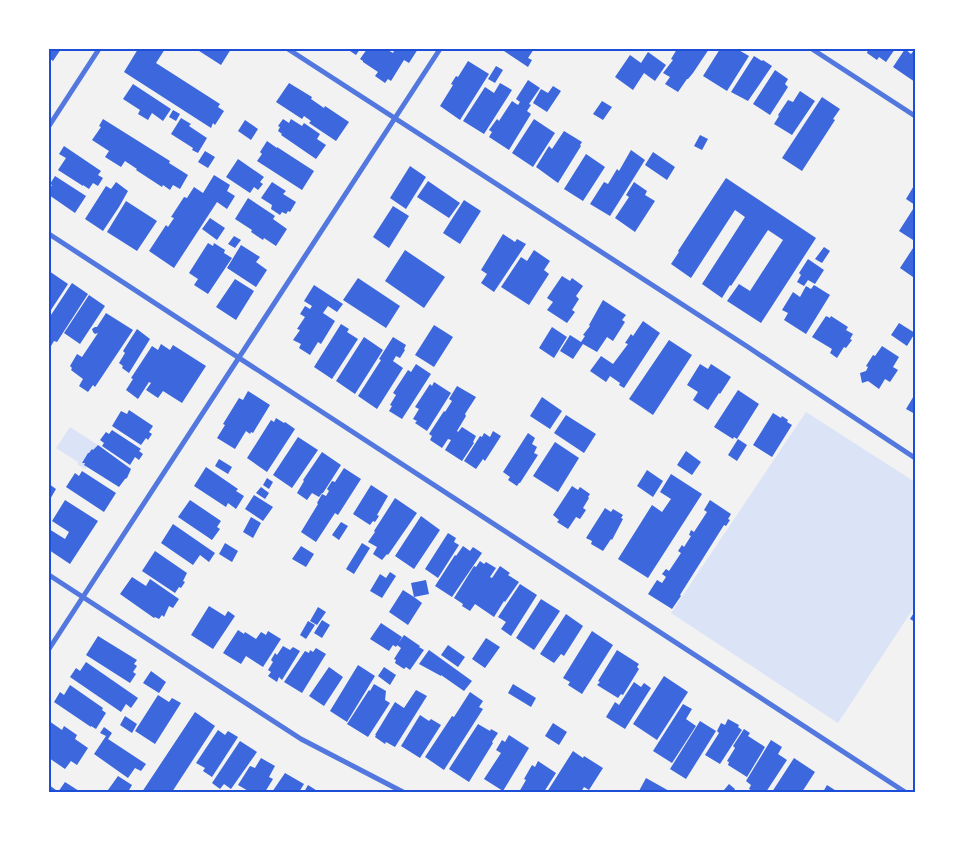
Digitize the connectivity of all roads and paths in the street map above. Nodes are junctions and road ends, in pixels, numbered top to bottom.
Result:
1 (99, 49) edge
2 (288, 49) edge
3 (440, 49) edge
4 (812, 49) edge
5 (915, 116) edge
6 (395, 118) junction
7 (49, 126) edge
8 (49, 234) edge
9 (239, 359) junction
10 (915, 458) edge
11 (49, 575) edge
12 (82, 597) junction
13 (49, 649) edge
14 (403, 792) edge
15 (905, 792) edge

1 - 7 street
2 - 6 street
3 - 6 street
4 - 5 street
6 - 9 street
6 - 10 street
8 - 9 street
9 - 12 street
9 - 15 street
11 - 12 street
12 - 13 street
12 - 14 street

